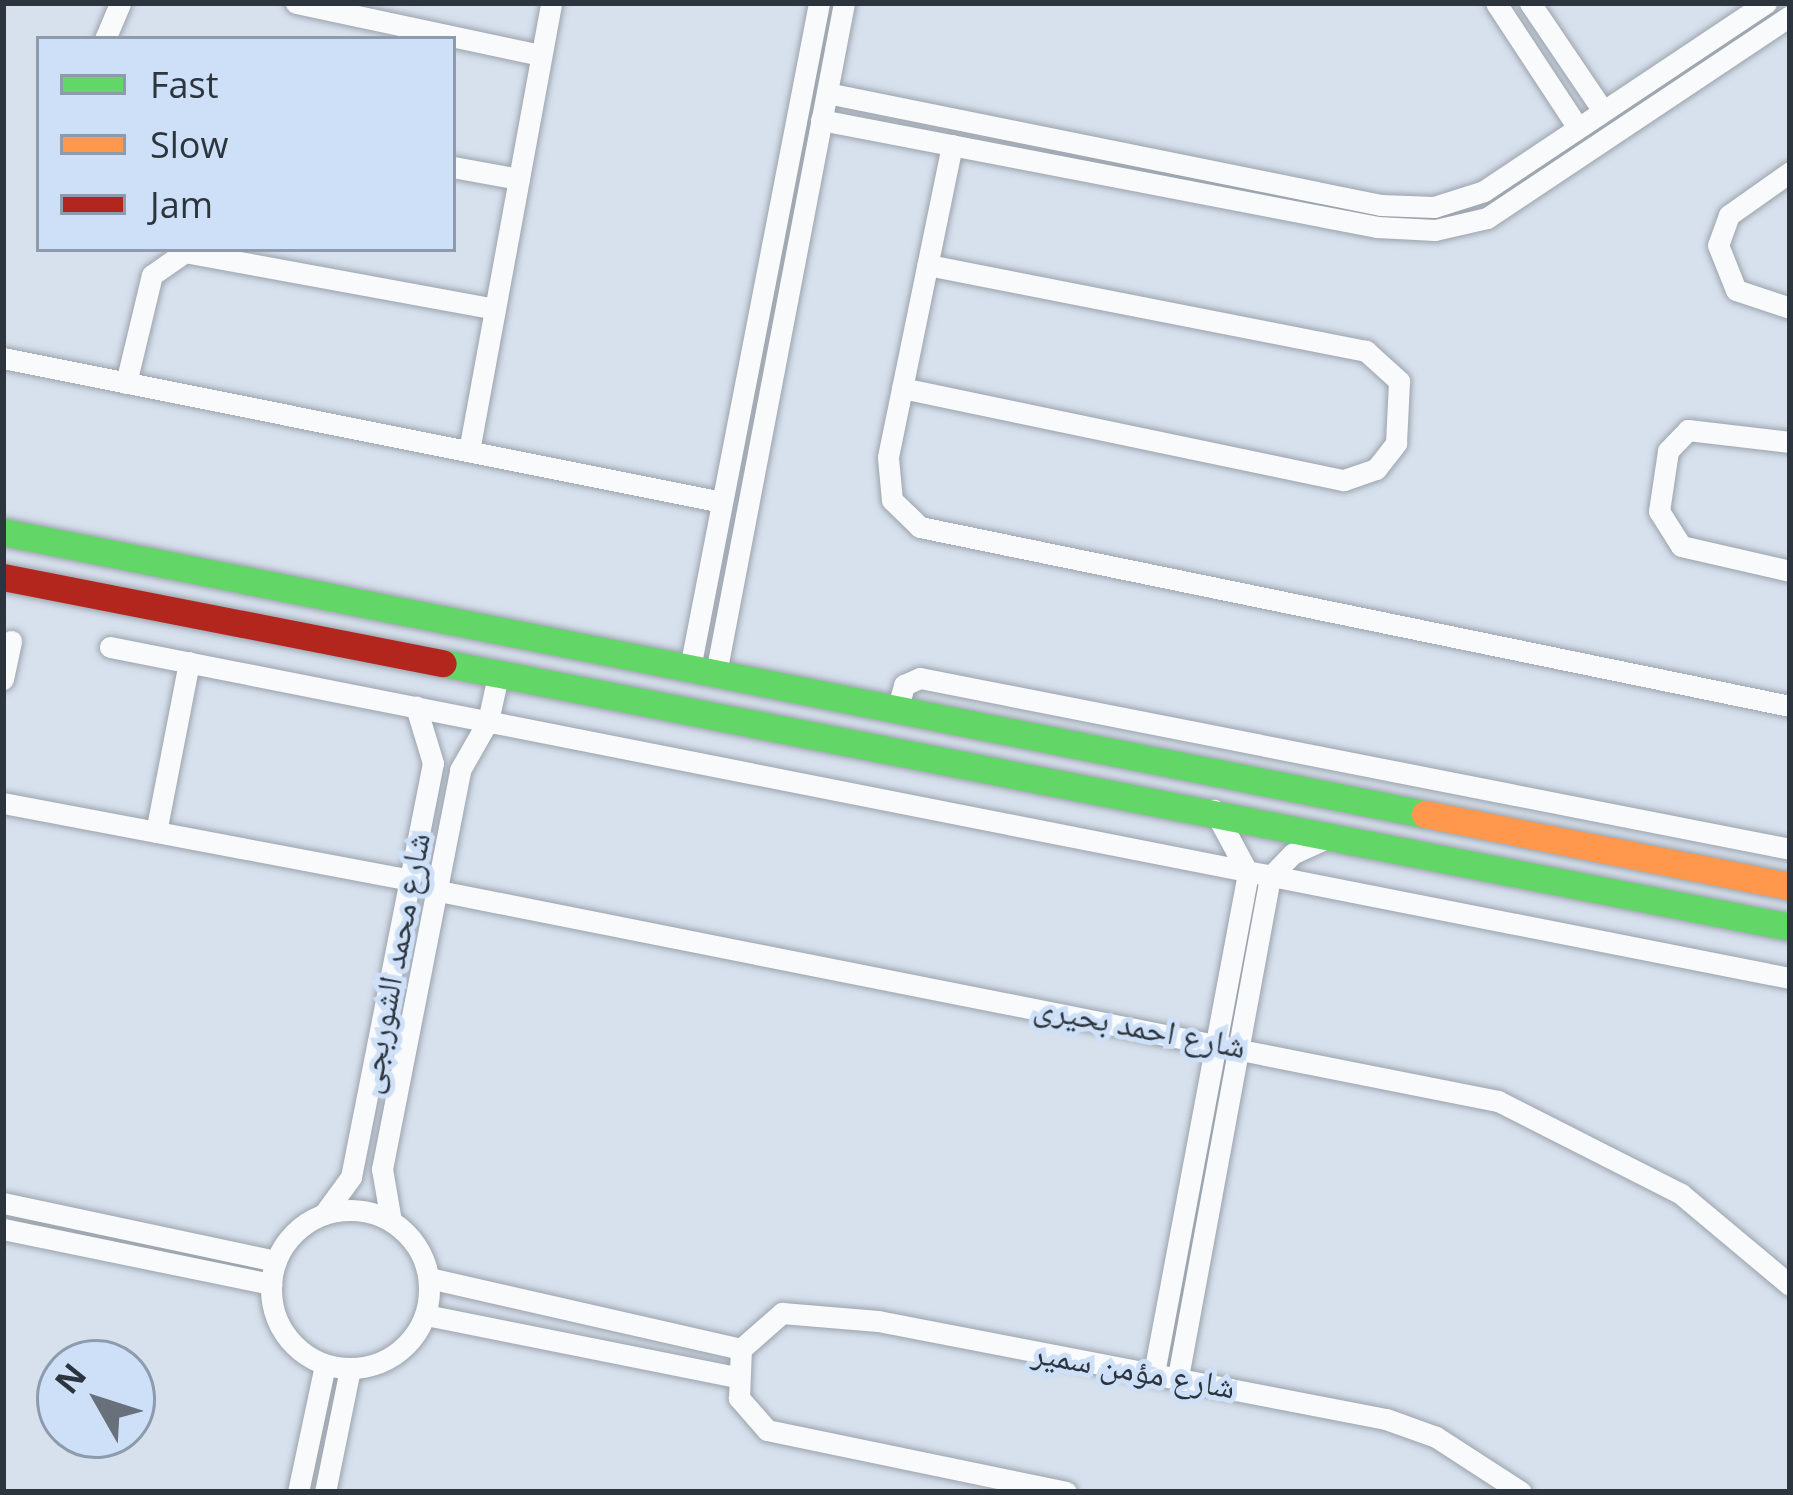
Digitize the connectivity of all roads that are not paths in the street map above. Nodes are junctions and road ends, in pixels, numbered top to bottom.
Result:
1 (120, 3) edge
2 (296, 3) edge
3 (551, 3) edge
4 (819, 3) edge
5 (844, 3) edge
6 (1496, 3) edge
7 (1530, 3) edge
8 (1766, 3) edge
9 (1790, 16) edge
10 (106, 36) edge
11 (452, 36) edge
12 (456, 37) edge
13 (542, 55) junction
14 (826, 93) junction
15 (1604, 111) junction
16 (821, 120) junction
17 (1578, 128) junction
18 (952, 145) junction
19 (456, 168) edge
20 (1790, 172) edge
21 (519, 179) junction
22 (927, 266) junction
23 (1790, 308) edge
24 (495, 309) junction
25 (3, 358) edge
26 (126, 382) junction
27 (902, 388) junction
28 (1790, 442) edge
29 (469, 451) junction
30 (722, 502) junction
31 (3, 532) edge
32 (1790, 571) edge
33 (3, 578) edge
34 (355, 599) junction
35 (11, 641) dead end
36 (346, 644) junction
37 (110, 647) dead end
38 (189, 662) junction
39 (704, 665) junction
40 (499, 671) junction
41 (3, 679) edge
42 (899, 704) junction
43 (1790, 706) edge
44 (416, 707) junction
45 (488, 721) junction
46 (1104, 745) junction
47 (1096, 785) junction
48 (3, 802) edge
49 (1214, 810) junction
50 (156, 832) junction
51 (1337, 834) junction
52 (1790, 849) edge
53 (1259, 875) junction
54 (410, 880) junction
55 (1790, 886) edge
56 (440, 891) junction
57 (1789, 923) edge
58 (1790, 978) edge
59 (1216, 1041) junction
60 (1239, 1046) junction
61 (3, 1203) edge
62 (324, 1214) junction
63 (391, 1221) junction
64 (3, 1229) edge
65 (273, 1273) junction
66 (429, 1278) junction
67 (1790, 1285) edge
68 (426, 1315) junction
69 (742, 1348) junction
70 (325, 1365) junction
71 (350, 1369) junction
72 (1154, 1373) junction
73 (735, 1377) junction
74 (1178, 1377) junction
75 (298, 1492) edge
76 (325, 1492) edge
77 (1066, 1492) edge
78 (1521, 1492) edge

1 - 10 street
2 - 11 street
3 - 13 street
4 - 30 street
5 - 14 street
6 - 17 street
7 - 15 street
8 - 15 street
9 - 18 street
12 - 13 street
13 - 21 street
14 - 16 street
14 - 17 street
15 - 17 street
16 - 18 street
16 - 39 street
18 - 22 street
19 - 21 street
20 - 23 street
21 - 24 street
22 - 27 street
22 - 27 street
24 - 26 street
24 - 29 street
25 - 26 street
26 - 29 street
27 - 43 street
28 - 32 street
29 - 30 street
30 - 39 street
31 - 34 street
33 - 36 street
34 - 36 street
34 - 39 street
35 - 41 street
36 - 40 street
37 - 38 street
38 - 44 street
38 - 50 street
39 - 42 street
40 - 45 street, شارع محمد الشوربجى
40 - 47 street
42 - 46 street
42 - 52 street
44 - 45 street
44 - 54 street, شارع محمد الشوربجى
45 - 53 street
45 - 56 street, شارع محمد الشوربجى
46 - 47 street
46 - 55 street
47 - 49 street
48 - 50 street
49 - 51 street
49 - 53 street
50 - 54 street
51 - 53 street
51 - 57 street
53 - 58 street
53 - 59 street
53 - 60 street
54 - 62 street, شارع محمد الشوربجى
56 - 59 street, شارع احمد بحيرى
56 - 63 street, شارع محمد الشوربجى
59 - 60 street, شارع احمد بحيرى
59 - 72 street
60 - 67 street, شارع احمد بحيرى
60 - 74 street
61 - 65 street
62 - 63 street
62 - 65 street
63 - 66 street
64 - 65 street
65 - 70 street
66 - 68 street
66 - 69 street
68 - 71 street
68 - 73 street
69 - 72 street, شارع مؤمن سمير
69 - 73 street
70 - 71 street
70 - 75 street
71 - 76 street
72 - 74 street, شارع مؤمن سمير
73 - 77 street
74 - 78 street, شارع مؤمن سمير

